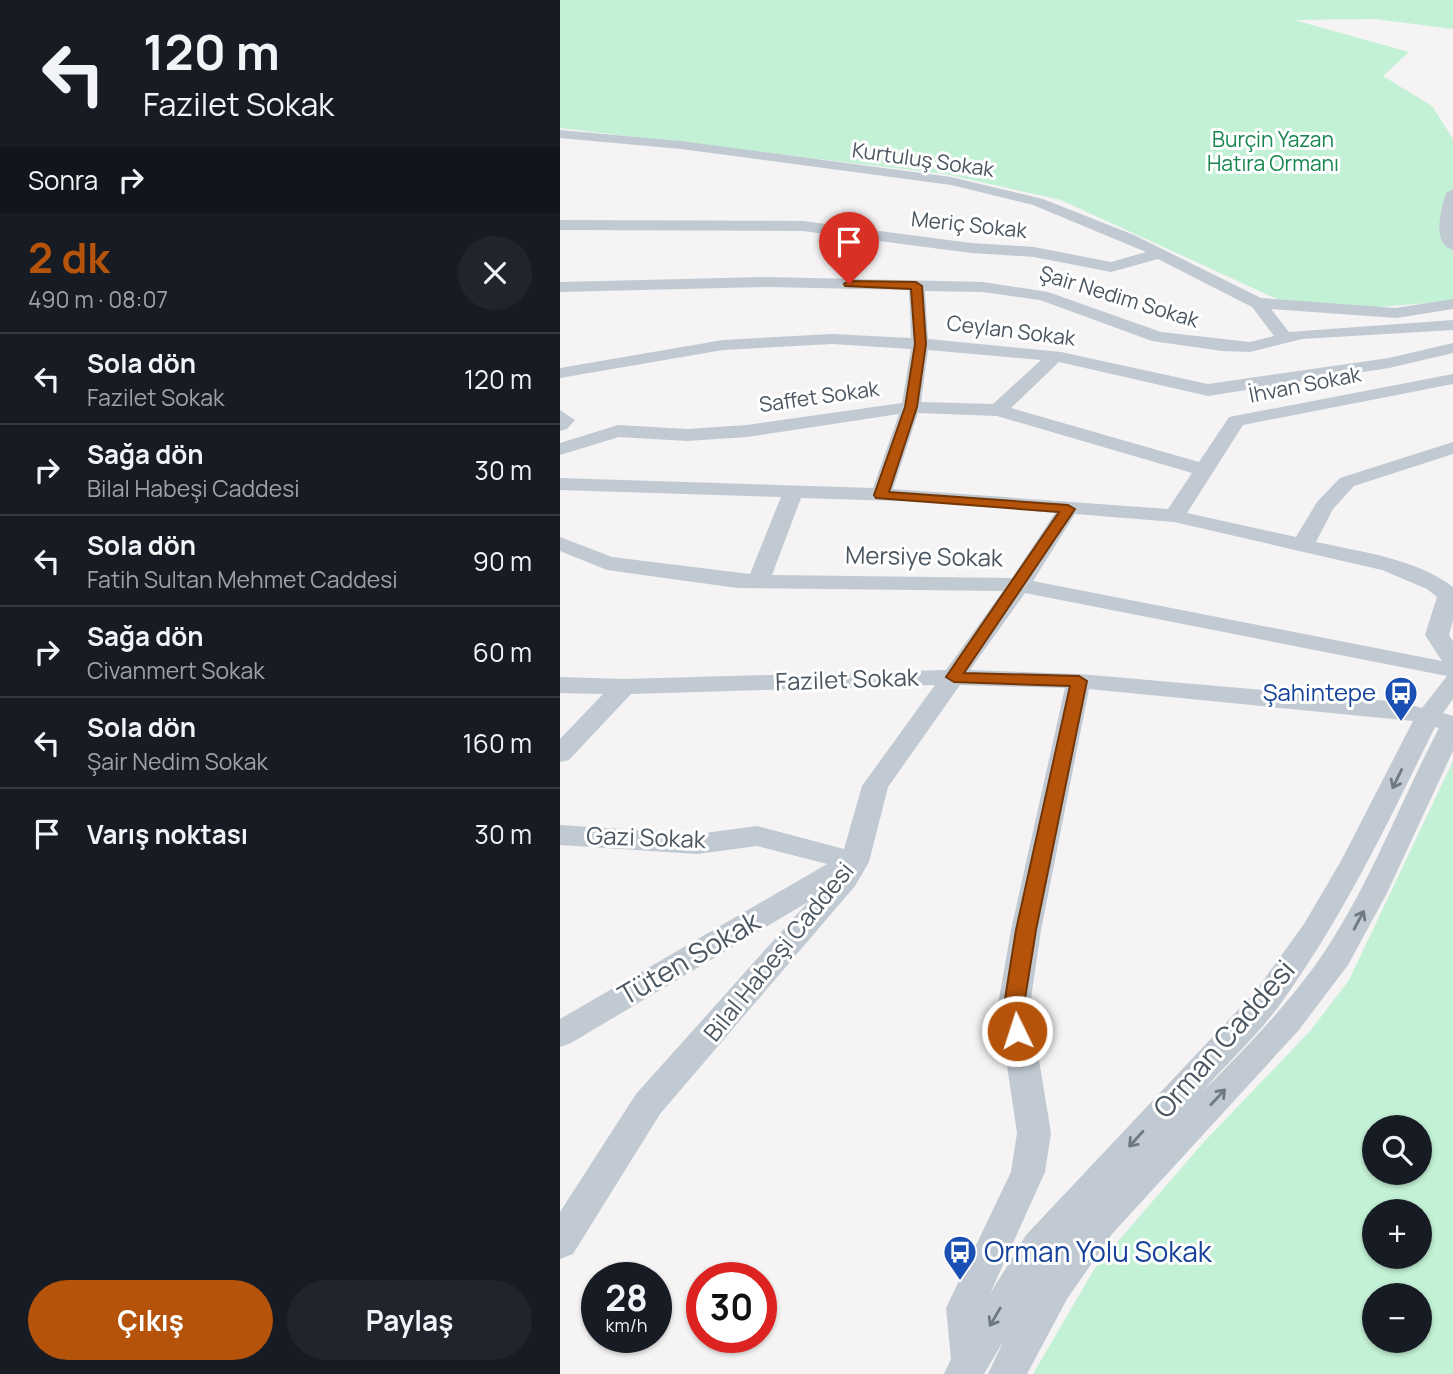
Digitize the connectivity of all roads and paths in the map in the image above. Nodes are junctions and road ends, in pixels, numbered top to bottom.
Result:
1 (560, 134) edge
2 (1453, 193) edge
3 (560, 225) edge
4 (1453, 246) edge
5 (1161, 253) junction
6 (916, 286) junction
7 (560, 287) edge
8 (1258, 303) junction
9 (1453, 304) edge
10 (1453, 325) edge
11 (1284, 337) junction
12 (920, 344) junction
13 (1453, 348) edge
14 (1054, 357) junction
15 (560, 373) edge
16 (1453, 379) edge
17 (1208, 390) junction
18 (911, 407) junction
19 (998, 410) junction
20 (560, 416) edge
21 (1236, 421) junction
22 (560, 425) edge
23 (563, 444) edge
24 (1453, 448) edge
25 (1205, 470) junction
26 (560, 484) edge
27 (793, 493) junction
28 (881, 495) junction
29 (1068, 509) junction
30 (1174, 516) junction
31 (1303, 545) junction
32 (565, 552) edge
33 (758, 582) junction
34 (1019, 584) junction
35 (1453, 659) edge
36 (1453, 670) edge
37 (954, 677) junction
38 (1079, 681) junction
39 (1453, 682) edge
40 (560, 685) edge
41 (624, 687) junction
42 (1444, 722) edge
43 (560, 754) edge
44 (560, 835) edge
45 (855, 862) junction
46 (560, 1034) edge
47 (560, 1243) edge
48 (967, 1367) edge
49 (1009, 1368) edge

1 - 5 street, Kurtuluş Sokak
2 - 4 street
3 - 5 street, Meriç Sokak
5 - 8 street, Kurtuluş Sokak
6 - 7 street, Şair Nedim Sokak
6 - 11 street, Şair Nedim Sokak
6 - 12 street
8 - 9 street
8 - 11 street, Kurtuluş Sokak
10 - 11 street, Şair Nedim Sokak
12 - 14 street, Ceylan Sokak
12 - 15 street, Ceylan Sokak
12 - 18 street
13 - 17 street, Ceylan Sokak
14 - 17 street, Ceylan Sokak
14 - 19 street
16 - 21 street, İhvan Sokak
17 - 21 street
18 - 19 street, Saffet Sokak
18 - 23 street, Saffet Sokak
18 - 28 street
19 - 25 street, Saffet Sokak
20 - 22 street
21 - 25 street, İhvan Sokak
24 - 31 street
25 - 30 street, İhvan Sokak
26 - 27 street
27 - 28 street
27 - 33 street
28 - 29 street
29 - 30 street
29 - 34 street, Bilal Habeşi Caddesi
30 - 31 street
31 - 35 street
32 - 33 street, Mersiye Sokak
33 - 34 street, Mersiye Sokak
34 - 36 street, Mersiye Sokak
34 - 37 street, Bilal Habeşi Caddesi
37 - 38 street, Fazilet Sokak
37 - 41 street, Fazilet Sokak
37 - 45 street, Bilal Habeşi Caddesi
38 - 42 street, Fazilet Sokak
38 - 48 street
39 - 42 street, Orman Caddesi
40 - 41 street, Fazilet Sokak
41 - 43 street
42 -> 48 street, Orman Caddesi
49 -> 42 street, Orman Caddesi
44 - 45 street, Gazi Sokak
45 - 46 street, Tüten Sokak
45 - 47 street, Bilal Habeşi Caddesi
48 - 49 street

